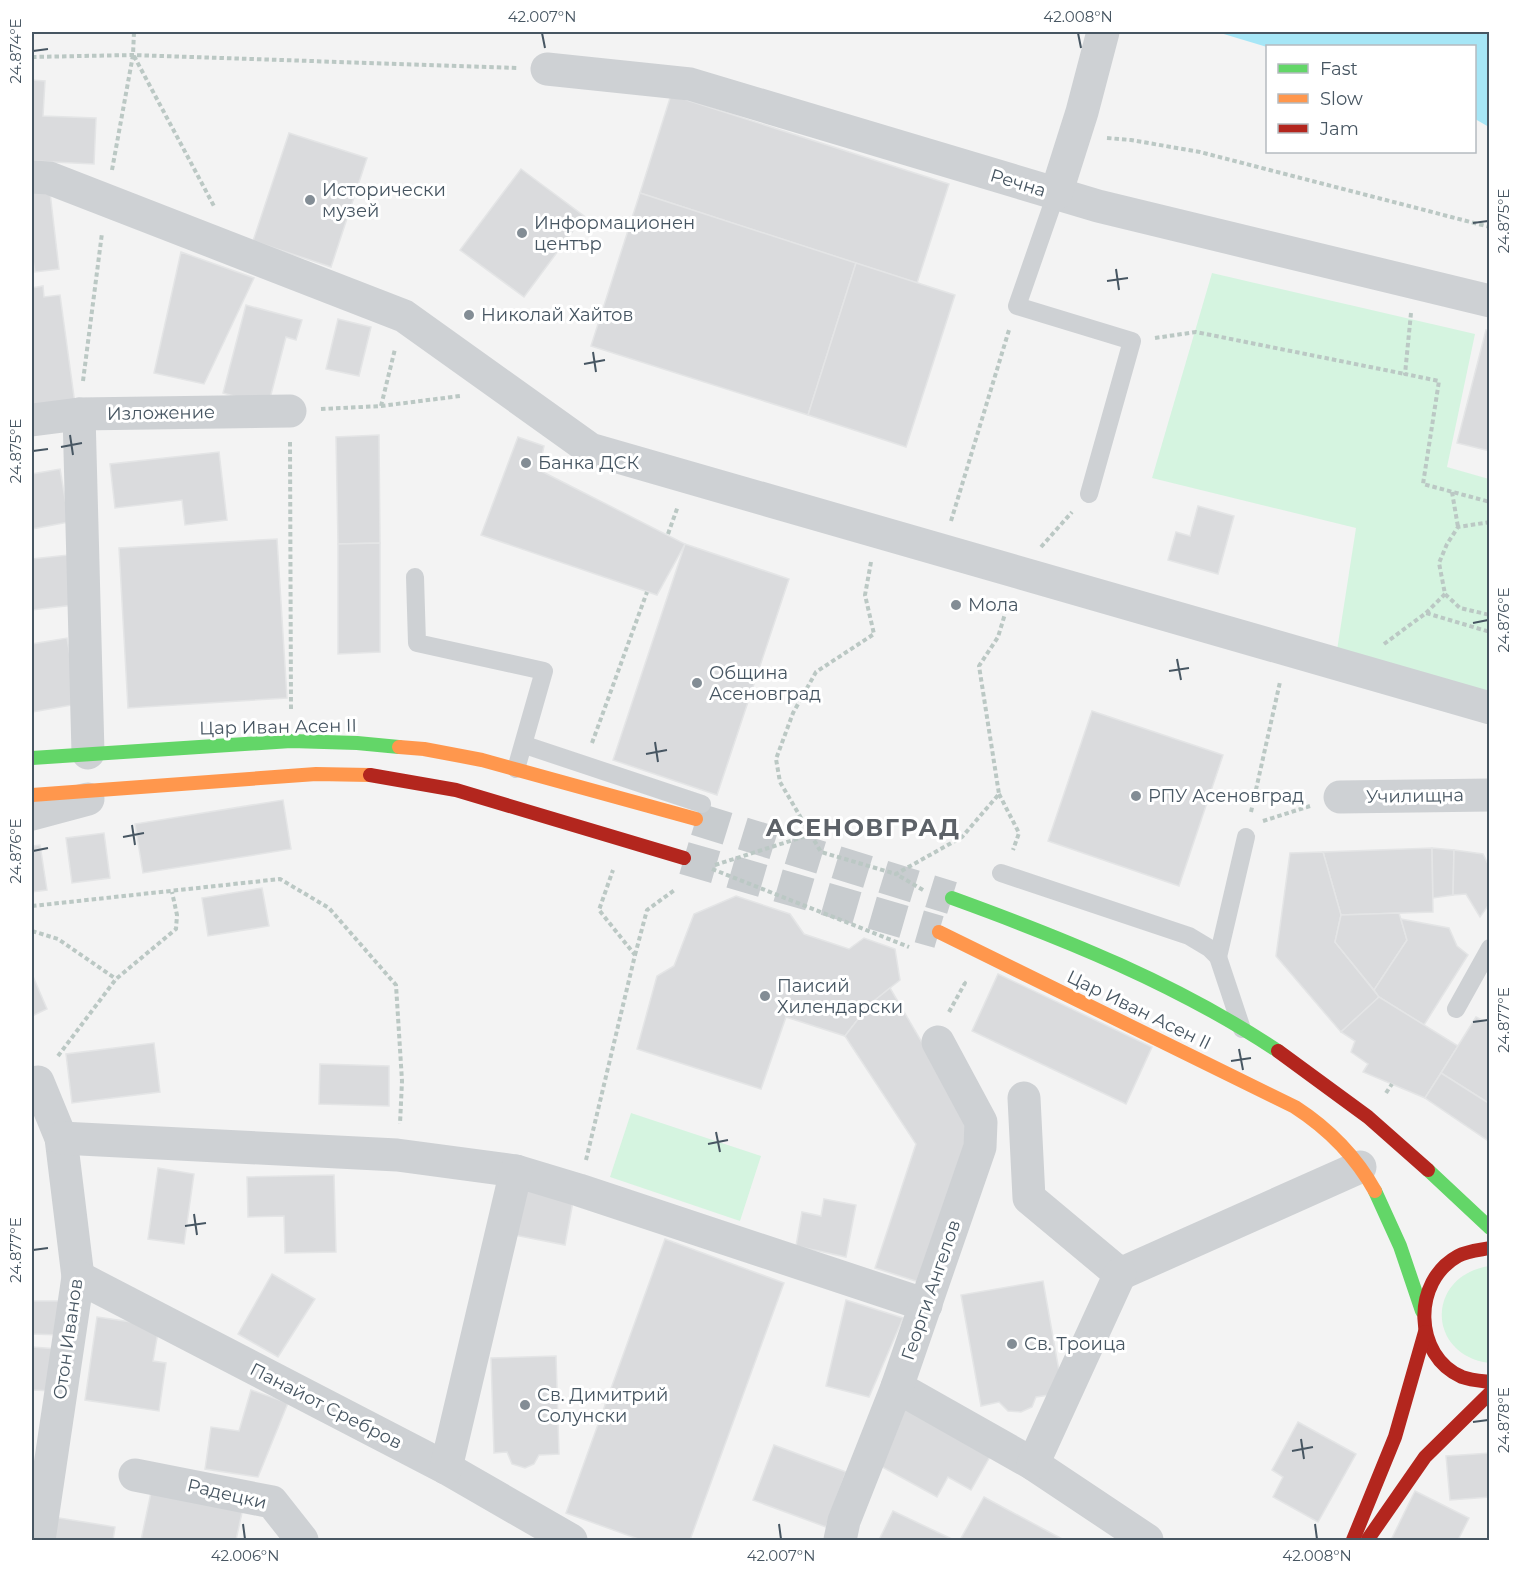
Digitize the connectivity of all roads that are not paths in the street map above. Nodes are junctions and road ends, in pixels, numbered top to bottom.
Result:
1 (1103, 32) edge
2 (547, 69) road end
3 (32, 177) edge
4 (1056, 194) junction
5 (1490, 301) edge
6 (290, 411) road end
7 (79, 414) junction
8 (32, 420) edge
9 (1089, 494) road end
10 (415, 577) dead end
11 (1490, 708) edge
12 (525, 745) junction
13 (88, 753) junction
14 (32, 758) edge
15 (516, 769) junction
16 (139, 786) junction
17 (32, 795) edge
18 (1490, 795) edge
19 (1340, 796) road end
20 (699, 812) joint
21 (32, 814) edge
22 (1247, 831) road end
23 (684, 858) tunnel mouth
24 (1001, 873) dead end
25 (952, 898) tunnel mouth
26 (939, 932) tunnel mouth
27 (1490, 948) edge
28 (1218, 957) junction
29 (1456, 1009) dead end
30 (942, 1030) road end
31 (1242, 1030) junction
32 (34, 1083) edge
33 (1024, 1098) dead end
34 (61, 1138) junction
35 (1360, 1167) junction
36 (516, 1171) junction
37 (1490, 1228) edge
38 (1490, 1248) edge
39 (1120, 1274) junction
40 (78, 1277) junction
41 (926, 1305) junction
42 (1422, 1311) junction
43 (1425, 1332) junction
44 (1490, 1382) edge
45 (897, 1387) junction
46 (1490, 1393) edge
47 (1033, 1464) junction
48 (446, 1468) junction
49 (135, 1474) dead end
50 (39, 1540) edge
51 (302, 1540) edge
52 (571, 1540) edge
53 (840, 1540) edge
54 (1148, 1540) edge
55 (1353, 1540) edge
56 (1366, 1540) edge

1 - 4 street
2 - 4 street, Речна
3 - 11 street
4 - 5 street, Речна
4 - 9 lane
6 - 7 street, Изложение
7 - 8 street, Изложение
7 - 13 street
10 - 12 lane
12 - 15 lane
12 - 20 lane
13 - 14 street, Цар Иван Асен II
13 - 15 street, Цар Иван Асен II
15 - 20 street, Цар Иван Асен II
16 - 17 street
16 - 21 street
16 - 23 street
18 - 19 street, Училищна
22 - 28 lane
24 - 28 lane
25 - 31 street, Цар Иван Асен II
26 - 35 street, Цар Иван Асен II
27 - 29 lane
28 - 31 lane
30 - 41 street, Георги Ангелов
31 - 37 street, Цар Иван Асен II
32 - 34 street, Отон Иванов
33 - 39 street
34 - 36 street
34 - 40 street, Отон Иванов
35 - 39 street
35 - 42 street, Цар Иван Асен II
36 - 41 street
36 - 48 street
38 - 42 street
39 - 47 street
40 - 48 street, Панайот Сребров
40 - 50 street, Отон Иванов
41 - 45 street, Георги Ангелов
42 - 43 street
43 - 44 street
43 - 55 street
45 - 47 street
45 - 53 street, Георги Ангелов
46 - 56 street
47 - 54 street
48 - 52 street, Панайот Сребров
49 - 51 street, Радецки

